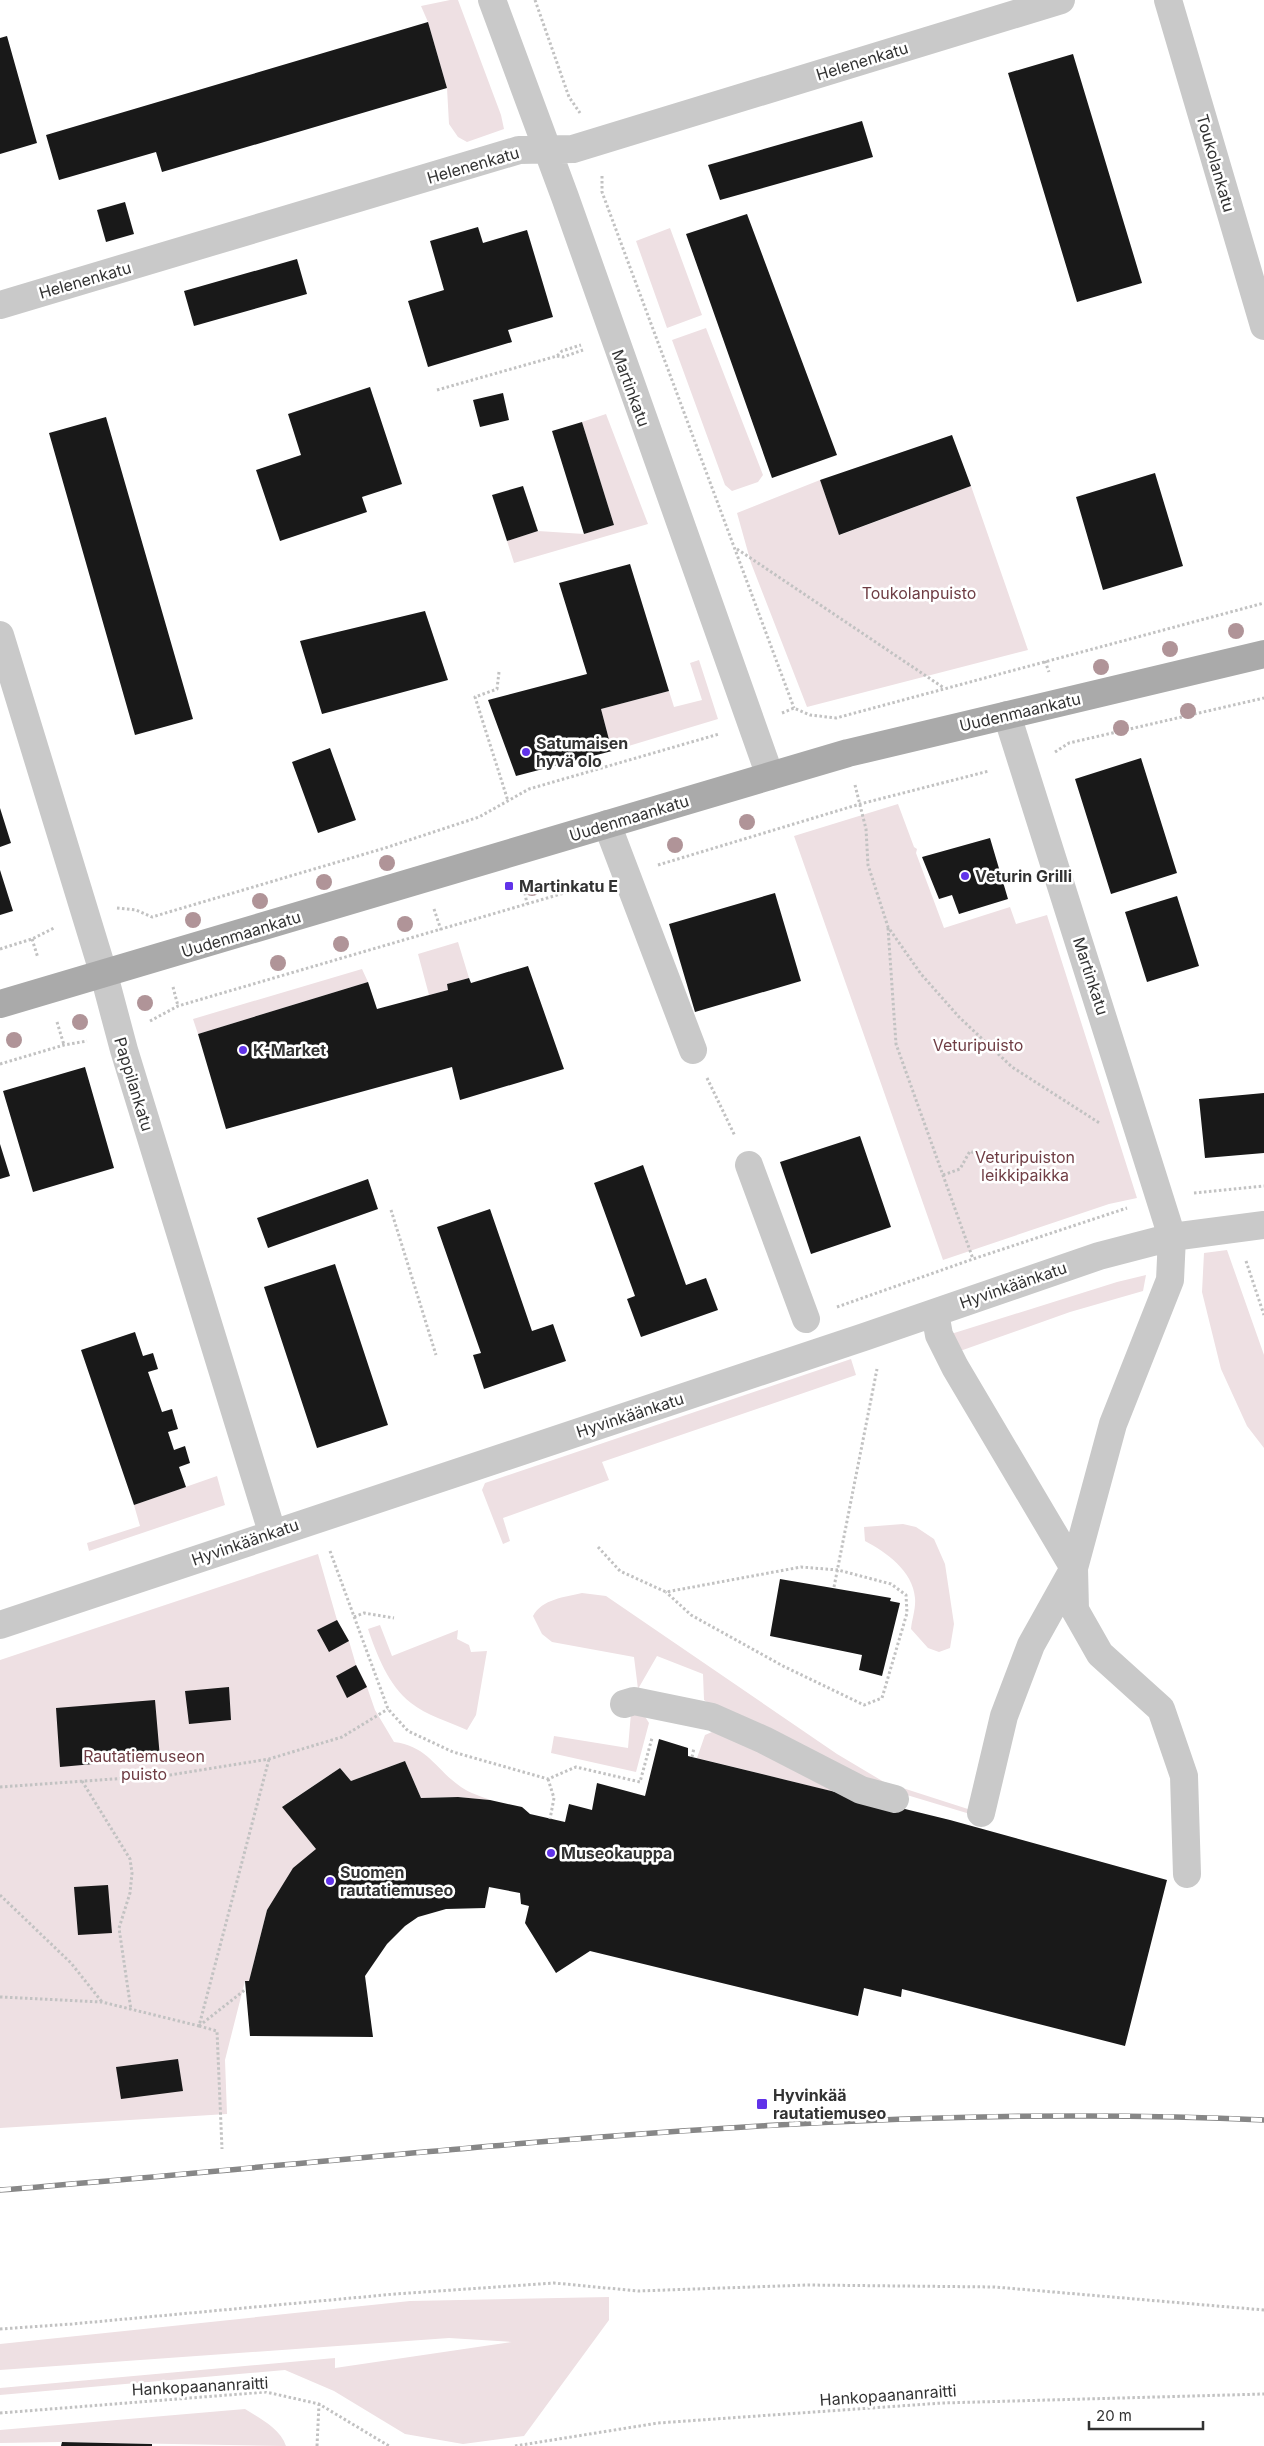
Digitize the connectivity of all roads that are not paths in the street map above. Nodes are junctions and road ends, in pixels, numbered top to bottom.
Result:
1 (492, 0) edge
2 (1061, 0) edge
3 (1168, 0) edge
4 (548, 150) junction
5 (0, 304) edge
6 (1264, 326) edge
7 (0, 635) edge
8 (1264, 654) edge
9 (1007, 715) junction
10 (770, 776) junction
11 (607, 824) junction
12 (104, 975) junction
13 (0, 1004) edge
14 (693, 1050) road end
15 (749, 1165) road end
16 (1264, 1225) edge
17 (1172, 1237) junction
18 (935, 1313) junction
19 (806, 1318) dead end
20 (272, 1532) junction
21 (1074, 1568) junction
22 (0, 1625) edge
23 (624, 1704) dead end
24 (895, 1799) dead end
25 (981, 1813) dead end
26 (1187, 1874) dead end

1 - 4 street, Martinkatu
2 - 4 street, Helenenkatu
3 - 6 street, Toukolankatu
4 - 5 street, Helenenkatu
4 - 10 street, Martinkatu
7 - 12 street, Pappilankatu
8 - 9 main road, Uudenmaankatu
9 - 10 main road, Uudenmaankatu
9 - 17 street, Martinkatu
10 - 11 main road, Uudenmaankatu
11 - 12 main road, Uudenmaankatu
11 - 14 street
12 - 13 main road, Uudenmaankatu
12 - 20 street, Pappilankatu
15 - 19 street
16 - 17 street, Hyvinkäänkatu
17 - 18 street, Hyvinkäänkatu
17 - 21 street, Martinkatu
18 - 20 street, Hyvinkäänkatu
18 - 21 street
20 - 22 street, Hyvinkäänkatu
21 - 25 street
21 - 26 street
23 - 24 street

